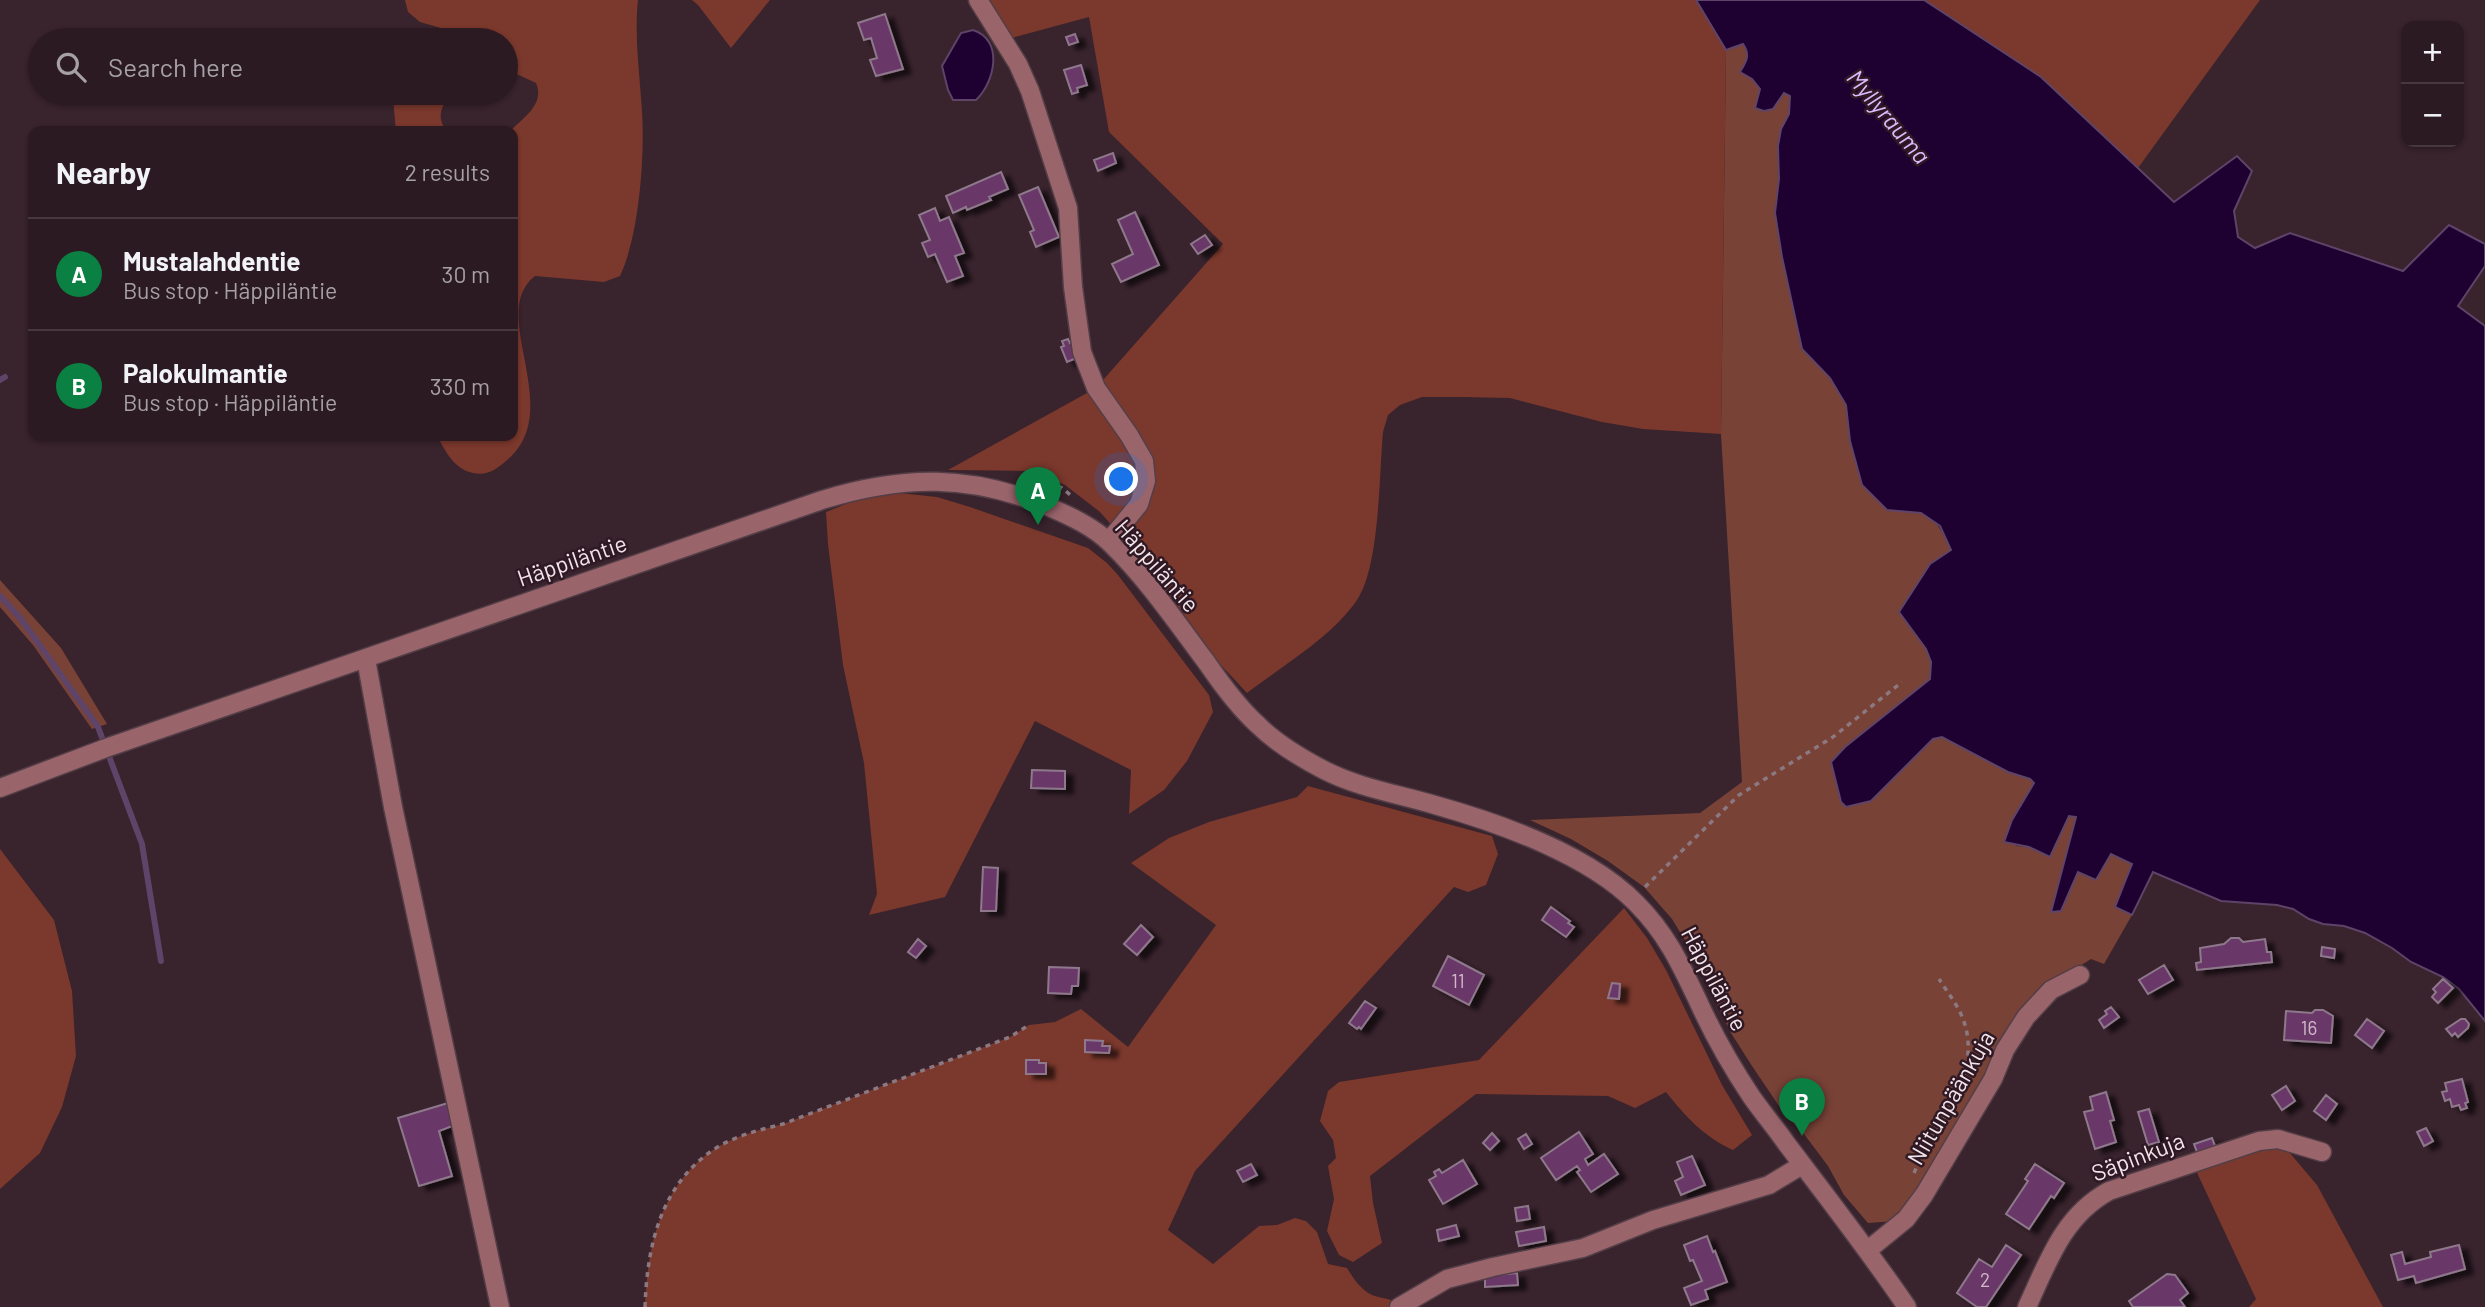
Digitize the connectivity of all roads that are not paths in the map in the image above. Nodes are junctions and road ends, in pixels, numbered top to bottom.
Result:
1 (978, 0) edge
2 (1109, 541) junction
3 (366, 659) junction
4 (0, 788) edge
5 (2080, 975) dead end
6 (2322, 1152) dead end
7 (1802, 1165) junction
8 (1868, 1250) junction
9 (500, 1307) edge
10 (1399, 1307) edge
11 (1907, 1307) edge
12 (2027, 1307) edge

1 - 2 street
2 - 3 street, Häppiläntie
2 - 7 street, Häppiläntie
3 - 4 street, Häppiläntie
3 - 9 street
5 - 8 street, Niitunpäänkuja
6 - 12 street, Säpinkuja
7 - 8 street, Häppiläntie
7 - 10 street
8 - 11 street, Häppiläntie

